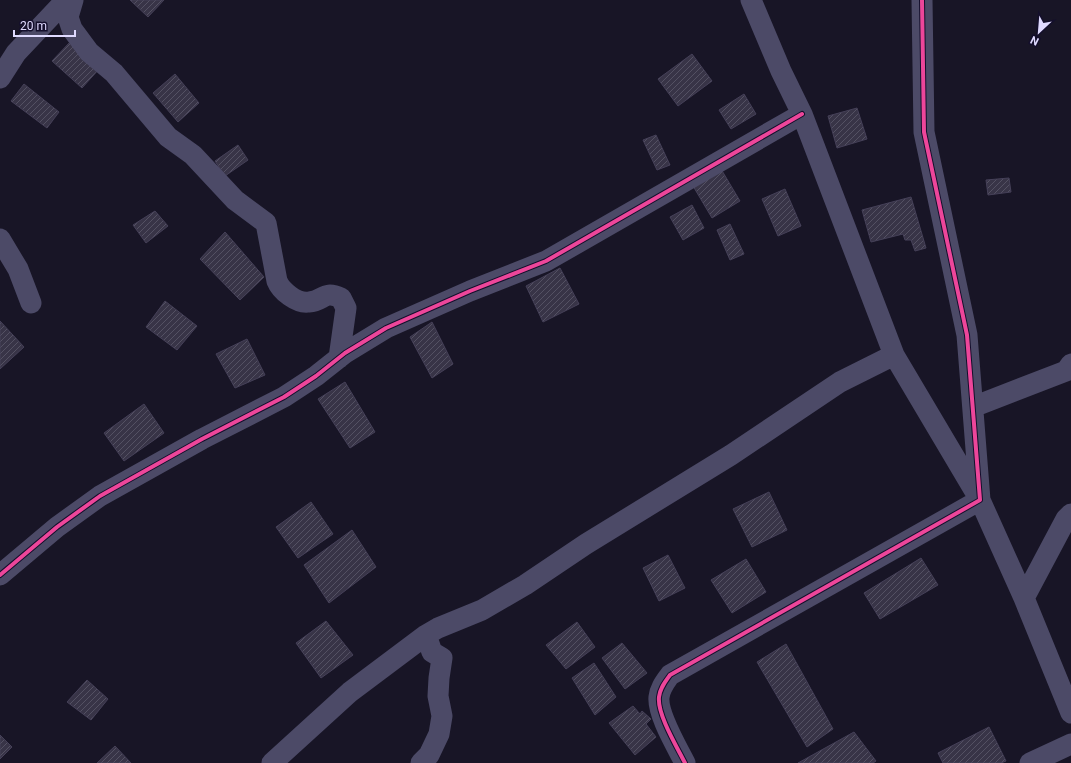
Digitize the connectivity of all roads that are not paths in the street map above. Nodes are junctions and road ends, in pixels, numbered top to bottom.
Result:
1 (66, 0) edge
2 (73, 0) edge
3 (751, 0) edge
4 (922, 0) edge
5 (0, 78) edge
6 (802, 114) junction
7 (0, 239) edge
8 (31, 303) dead end
9 (894, 355) junction
10 (339, 358) junction
11 (1071, 364) edge
12 (972, 407) junction
13 (980, 500) junction
14 (1071, 514) edge
15 (0, 574) edge
16 (1024, 598) junction
17 (426, 635) junction
18 (1071, 713) edge
19 (1071, 744) edge
20 (272, 763) edge
21 (421, 763) edge
22 (685, 763) edge
23 (1030, 763) edge

1 - 5 street
2 - 10 street
3 - 6 street
4 - 12 street
6 - 9 street
6 - 10 street
7 - 8 street
9 - 13 street
9 - 17 street
10 - 15 street
11 - 12 street
12 - 13 street
13 - 16 street
13 - 22 street
14 - 16 street
16 - 18 street
17 - 20 street
17 - 21 street
19 - 23 street

